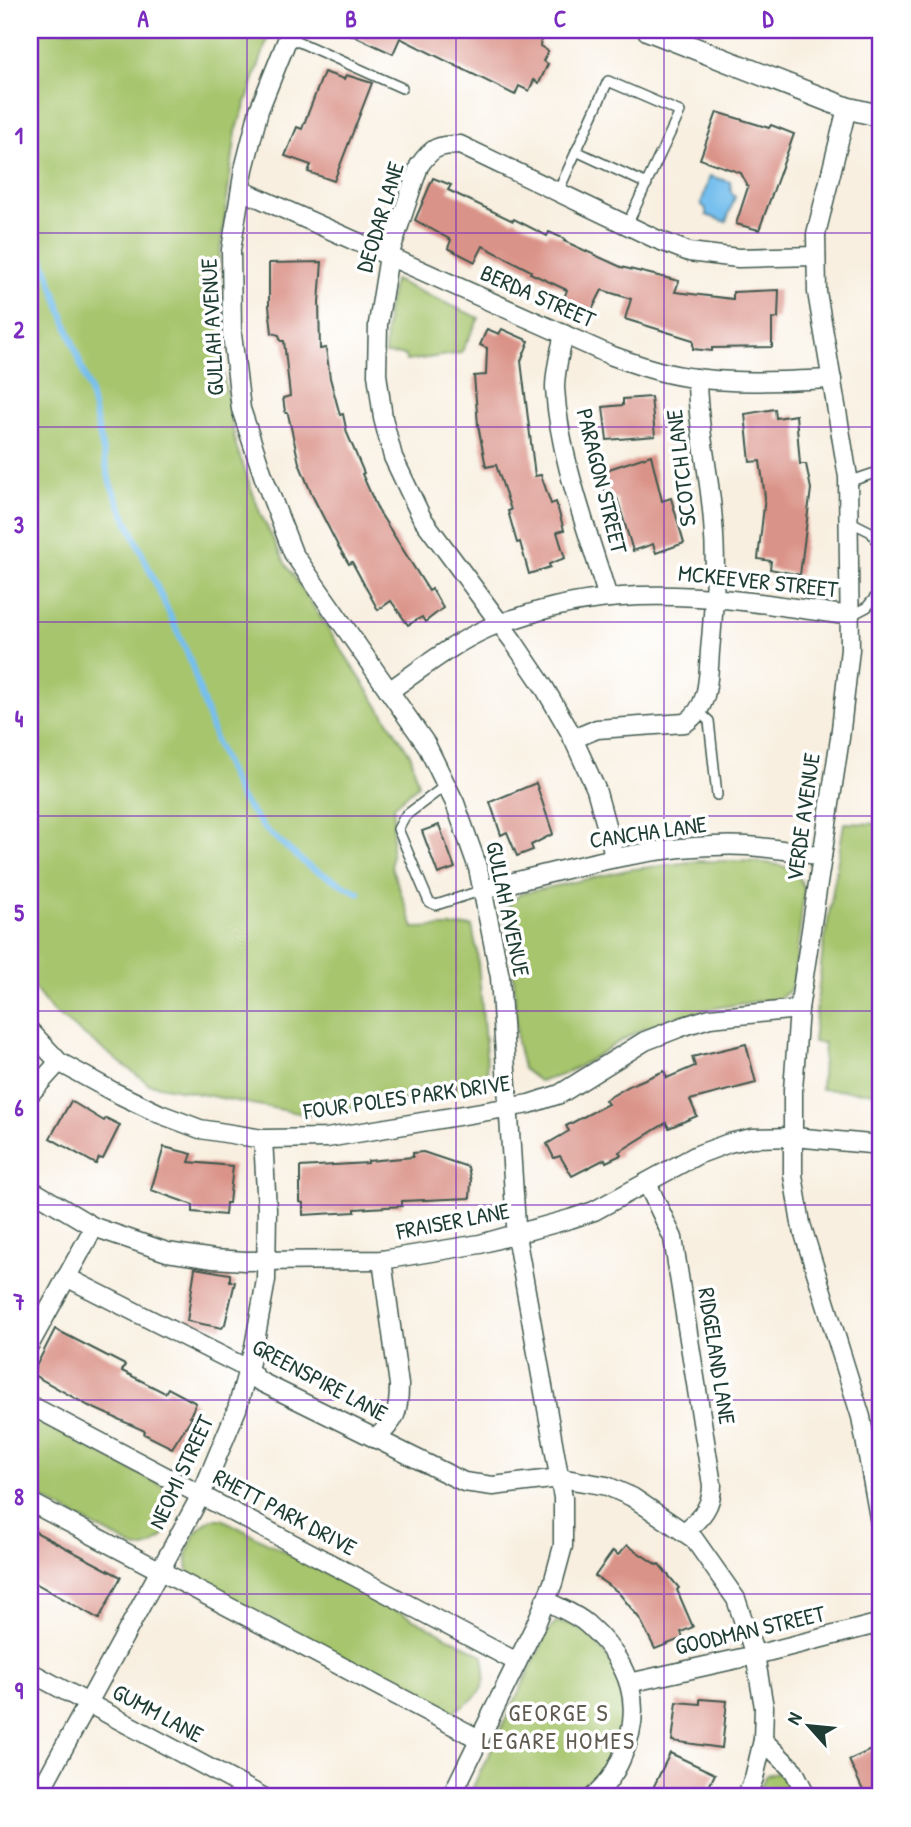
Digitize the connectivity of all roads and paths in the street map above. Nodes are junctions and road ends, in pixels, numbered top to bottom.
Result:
1 (648, 30) edge
2 (289, 33) edge
3 (402, 88) dead end
4 (847, 107) junction
5 (881, 116) edge
6 (576, 151) junction
7 (647, 184) junction
8 (241, 190) junction
9 (558, 192) junction
10 (627, 225) junction
11 (389, 256) junction
12 (816, 256) junction
13 (564, 334) junction
14 (697, 378) junction
15 (832, 379) junction
16 (881, 471) edge
17 (848, 482) junction
18 (849, 521) junction
19 (715, 597) junction
20 (608, 598) junction
21 (850, 616) junction
22 (500, 624) junction
23 (389, 691) junction
24 (699, 712) junction
25 (573, 739) junction
26 (446, 785) junction
27 (717, 795) dead end
28 (822, 856) junction
29 (615, 858) junction
30 (484, 890) junction
31 (799, 1009) junction
32 (30, 1031) edge
33 (59, 1062) junction
34 (30, 1094) edge
35 (509, 1109) junction
36 (794, 1137) junction
37 (263, 1139) junction
38 (881, 1145) edge
39 (648, 1182) junction
40 (30, 1189) edge
41 (94, 1227) junction
42 (517, 1235) junction
43 (382, 1260) junction
44 (266, 1261) junction
45 (66, 1278) junction
46 (30, 1344) edge
47 (248, 1369) junction
48 (30, 1405) edge
49 (376, 1439) junction
50 (560, 1478) junction
51 (201, 1495) junction
52 (30, 1502) edge
53 (881, 1529) edge
54 (685, 1532) junction
55 (160, 1570) junction
56 (545, 1600) junction
57 (881, 1623) edge
58 (755, 1655) junction
59 (517, 1662) junction
60 (30, 1672) edge
61 (629, 1683) junction
62 (88, 1703) junction
63 (479, 1739) junction
64 (764, 1741) junction
65 (37, 1797) edge
66 (263, 1797) edge
67 (451, 1797) edge
68 (593, 1797) edge
69 (746, 1797) edge
70 (807, 1797) edge

1 - 4 street
2 - 3 lane
2 - 8 street, GULLAH AVENUE
4 - 5 street
4 - 12 street, VERDE AVENUE
6 - 7 lane
6 - 7 lane
6 - 9 lane
7 - 10 lane
8 - 11 street, BERDA STREET
8 - 23 street, GULLAH AVENUE
9 - 10 street, DEODAR LANE
9 - 11 street, DEODAR LANE
10 - 12 street, DEODAR LANE
11 - 13 street, BERDA STREET
11 - 22 street, DEODAR LANE
12 - 15 street, VERDE AVENUE
13 - 14 street, BERDA STREET
13 - 20 street, PARAGON STREET
14 - 15 street, BERDA STREET
14 - 19 street, SCOTCH LANE
15 - 17 street, VERDE AVENUE
16 - 17 lane
17 - 18 street, VERDE AVENUE
18 - 21 street, VERDE AVENUE
18 - 21 lane
19 - 20 street, MCKEEVER STREET
19 - 21 street, MCKEEVER STREET
19 - 24 street, SCOTCH LANE
20 - 22 street, MCKEEVER STREET
21 - 28 street, VERDE AVENUE
22 - 23 street, MCKEEVER STREET
22 - 25 street, DEODAR LANE
23 - 26 street, GULLAH AVENUE
24 - 25 street
24 - 27 lane
25 - 29 street, DEODAR LANE
26 - 30 street, GULLAH AVENUE
26 - 30 lane
28 - 29 street, CANCHA LANE
28 - 31 street, VERDE AVENUE
29 - 30 street, CANCHA LANE
30 - 35 street, GULLAH AVENUE
31 - 35 street, FOUR POLES PARK DRIVE
31 - 36 street, VERDE AVENUE
32 - 33 street, FOUR POLES PARK DRIVE
33 - 34 street
33 - 37 street, FOUR POLES PARK DRIVE
35 - 37 street, FOUR POLES PARK DRIVE
35 - 42 street, GULLAH AVENUE
36 - 38 street, FRAISER LANE
36 - 39 street, FRAISER LANE
36 - 53 street, VERDE AVENUE
37 - 44 street, NEOMI STREET
39 - 42 street, FRAISER LANE
39 - 54 street, RIDGELAND LANE
40 - 41 street, FRAISER LANE
41 - 44 street, FRAISER LANE
41 - 45 street
42 - 43 street, FRAISER LANE
42 - 50 street, GULLAH AVENUE
43 - 44 street, FRAISER LANE
43 - 49 street
44 - 47 street, NEOMI STREET
45 - 46 street
45 - 47 street, GREENSPIRE LANE
47 - 49 street, GREENSPIRE LANE
47 - 51 street, NEOMI STREET
48 - 51 street, RHETT PARK DRIVE
49 - 50 street, GREENSPIRE LANE
50 - 54 street, GREENSPIRE LANE
50 - 56 street, GULLAH AVENUE
51 - 55 street, NEOMI STREET
51 - 59 street, RHETT PARK DRIVE
52 - 55 street
54 - 58 street, GREENSPIRE LANE
55 - 62 street, NEOMI STREET
55 - 63 street
56 - 59 street, GULLAH AVENUE
56 - 61 street
57 - 58 street, GOODMAN STREET
58 - 61 street, GOODMAN STREET
58 - 64 street, GREENSPIRE LANE
59 - 63 street, GULLAH AVENUE
60 - 62 street, GUMM LANE
61 - 68 street
62 - 65 street, NEOMI STREET
62 - 66 street, GUMM LANE
63 - 67 street, GULLAH AVENUE
64 - 69 street, GREENSPIRE LANE
64 - 70 street

